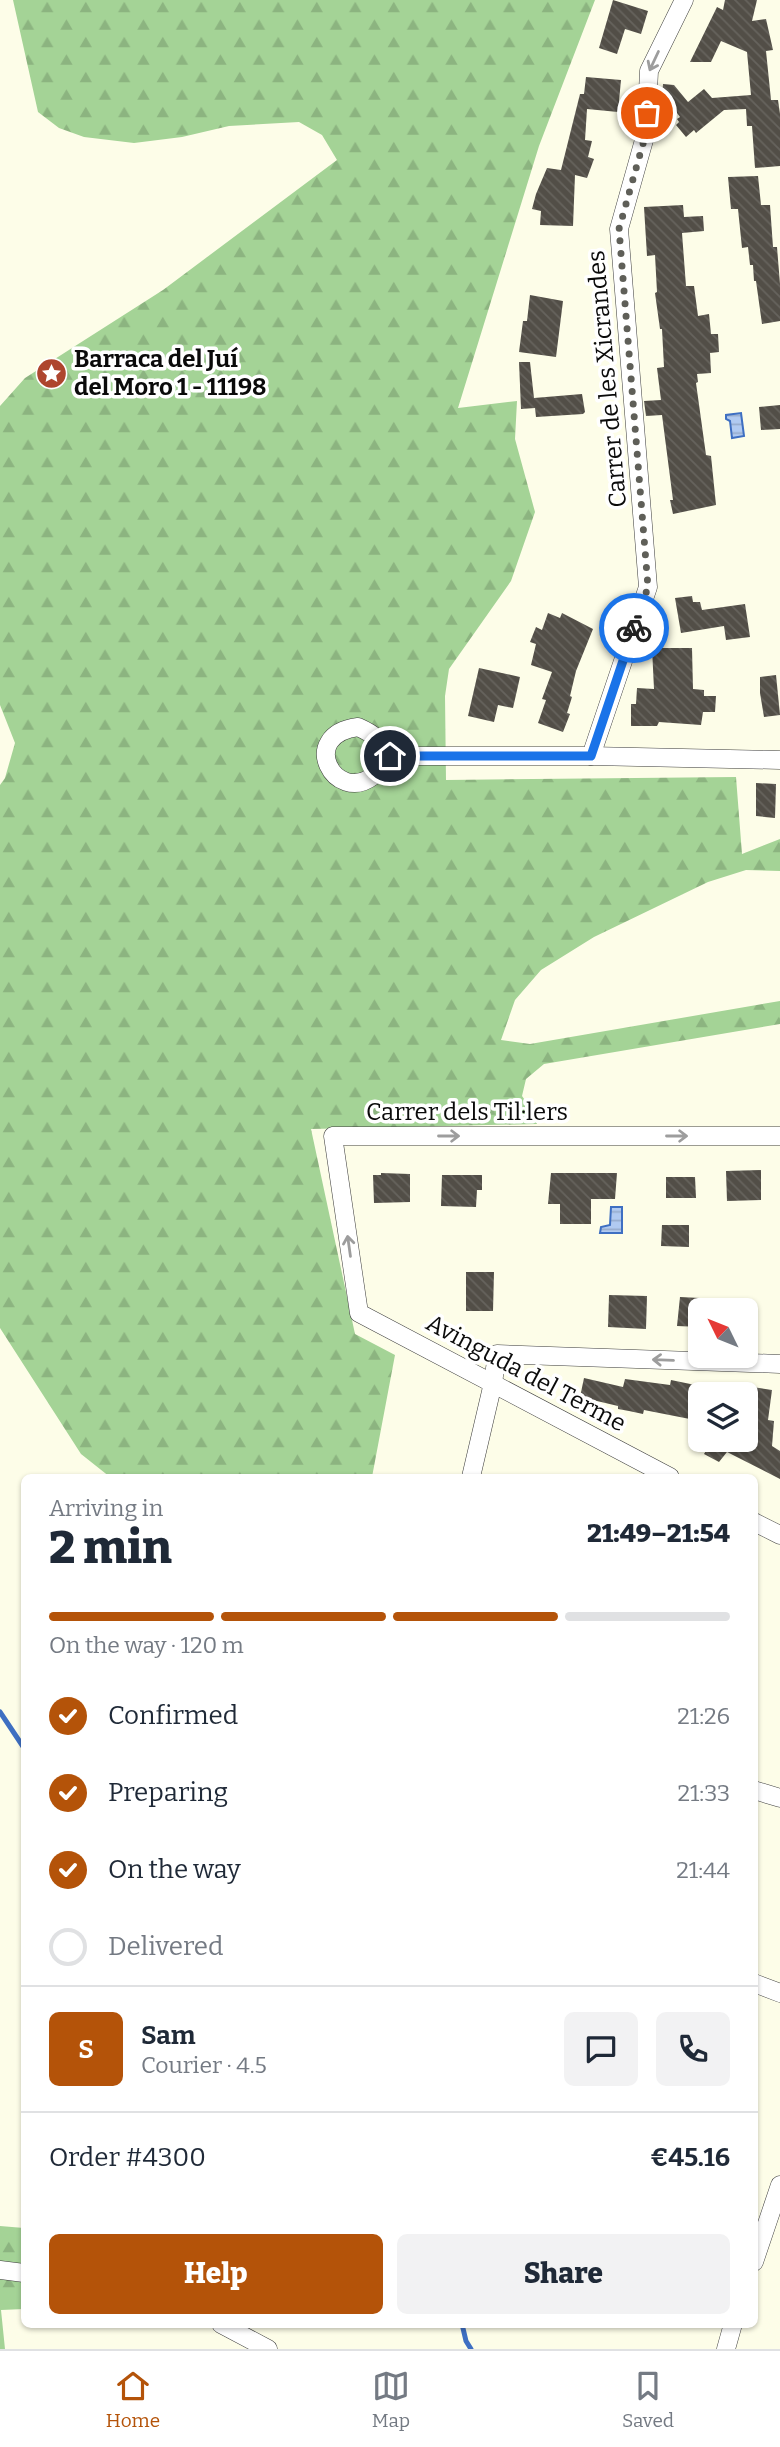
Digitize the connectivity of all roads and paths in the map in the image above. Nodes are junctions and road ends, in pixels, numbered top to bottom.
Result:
1 (684, 0) edge
2 (390, 756) dead end
3 (591, 756) junction
4 (780, 760) edge
5 (780, 1136) edge
6 (359, 1313) joint
7 (780, 1364) edge
8 (493, 1383) junction
9 (472, 1474) edge
10 (664, 1474) edge
11 (758, 1524) edge
12 (780, 1535) edge
13 (758, 1791) edge
14 (780, 1798) edge
15 (758, 1985) edge
16 (780, 1993) edge
17 (780, 2185) edge
18 (758, 2250) edge
19 (0, 2270) edge
20 (21, 2273) edge
21 (229, 2328) edge
22 (732, 2328) edge
23 (268, 2349) edge
24 (726, 2349) edge

1 -> 3 street, Carrer de les Xicrandes
2 - 3 street
3 - 4 street
6 -> 5 street, Carrer dels Til·lers
6 - 8 street, Avinguda del Terme
7 -> 8 street
8 - 9 street
8 - 10 street, Avinguda del Terme
11 - 12 street
13 - 14 street
15 - 16 street
17 - 18 street
19 - 20 street
21 - 23 street
22 - 24 street

